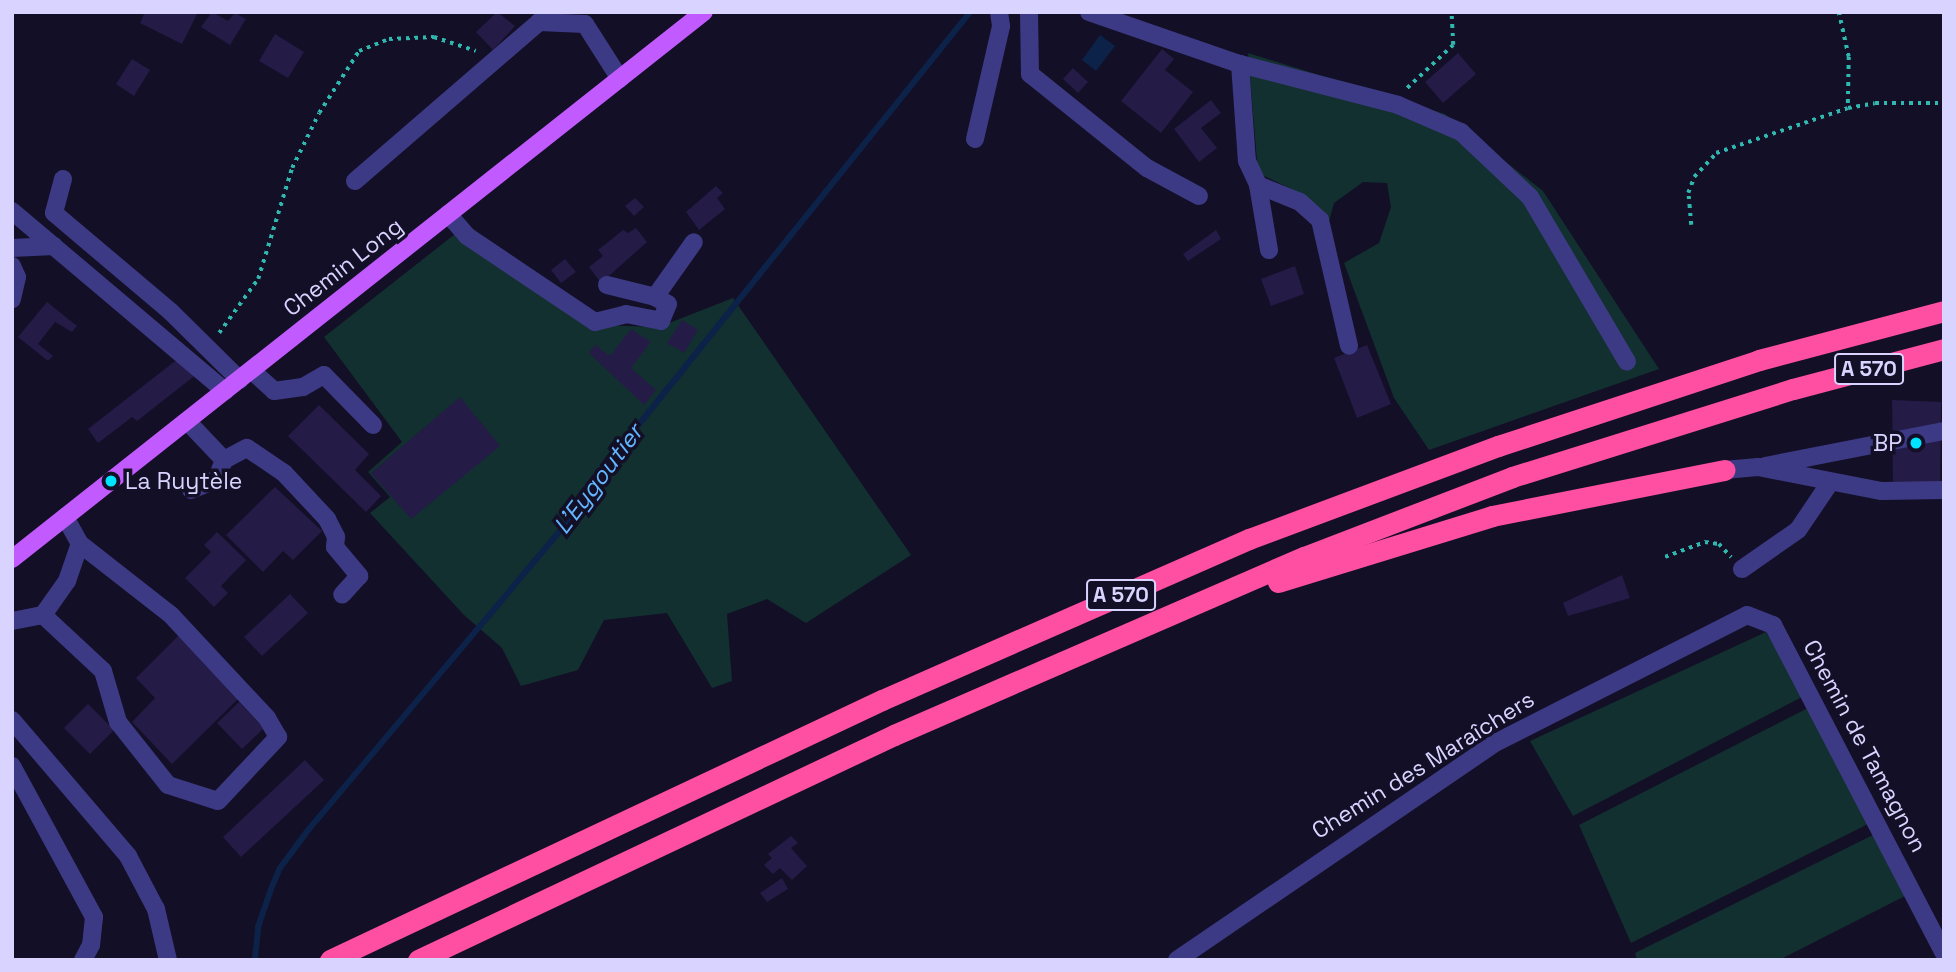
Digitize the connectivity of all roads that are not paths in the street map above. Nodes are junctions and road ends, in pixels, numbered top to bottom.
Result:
1 (704, 12) edge
2 (999, 12) edge
3 (1029, 12) edge
4 (1089, 12) edge
5 (1240, 64) junction
6 (620, 79) junction
7 (975, 139) dead end
8 (63, 179) dead end
9 (355, 181) dead end
10 (1258, 185) junction
11 (1199, 196) dead end
12 (12, 211) edge
13 (448, 214) junction
14 (694, 242) dead end
15 (54, 246) junction
16 (12, 248) edge
17 (1269, 250) dead end
18 (12, 266) edge
19 (607, 285) dead end
20 (655, 297) junction
21 (12, 299) edge
22 (1944, 311) edge
23 (1349, 346) dead end
24 (1944, 349) edge
25 (1627, 362) dead end
26 (239, 380) junction
27 (187, 421) junction
28 (373, 425) dead end
29 (1944, 432) edge
30 (223, 460) junction
31 (1758, 467) junction
32 (1724, 470) joint
33 (1829, 484) junction
34 (191, 490) dead end
35 (1944, 490) edge
36 (65, 517) junction
37 (80, 544) junction
38 (12, 559) edge
39 (1742, 569) road end
40 (342, 595) dead end
41 (43, 615) junction
42 (1747, 615) joint
43 (12, 621) edge
44 (1124, 635) junction
45 (12, 720) edge
46 (12, 766) edge
47 (1944, 953) edge
48 (83, 960) edge
49 (168, 960) edge
50 (330, 960) edge
51 (418, 960) edge
52 (1177, 960) edge

1 - 6 main road, Chemin Long
2 - 7 street
3 - 11 street
4 - 5 street
5 - 10 street
5 - 25 street
6 - 9 street
6 - 13 main road, Chemin Long
8 - 26 street
10 - 17 street
10 - 23 street
12 - 15 street
13 - 20 street
13 - 26 main road, Chemin Long
14 - 20 street
15 - 16 street
15 - 26 street
18 - 21 street
19 - 20 street
22 - 50 highway, A 570
24 - 44 highway, A 570
26 - 27 main road, Chemin Long
26 - 28 street
27 - 30 street
27 - 36 main road, Chemin Long
29 - 31 street
30 - 34 street
30 - 40 street
31 - 32 street
31 - 33 street
32 - 44 highway
33 - 35 street
33 - 39 street
36 - 37 street
36 - 38 main road, Chemin Long
37 - 41 street
37 - 41 street
41 - 43 street
42 - 47 street, Chemin de Tamagnon
42 - 52 street, Chemin des Maraîchers
44 - 51 highway, A 570
45 - 49 street
46 - 48 street

